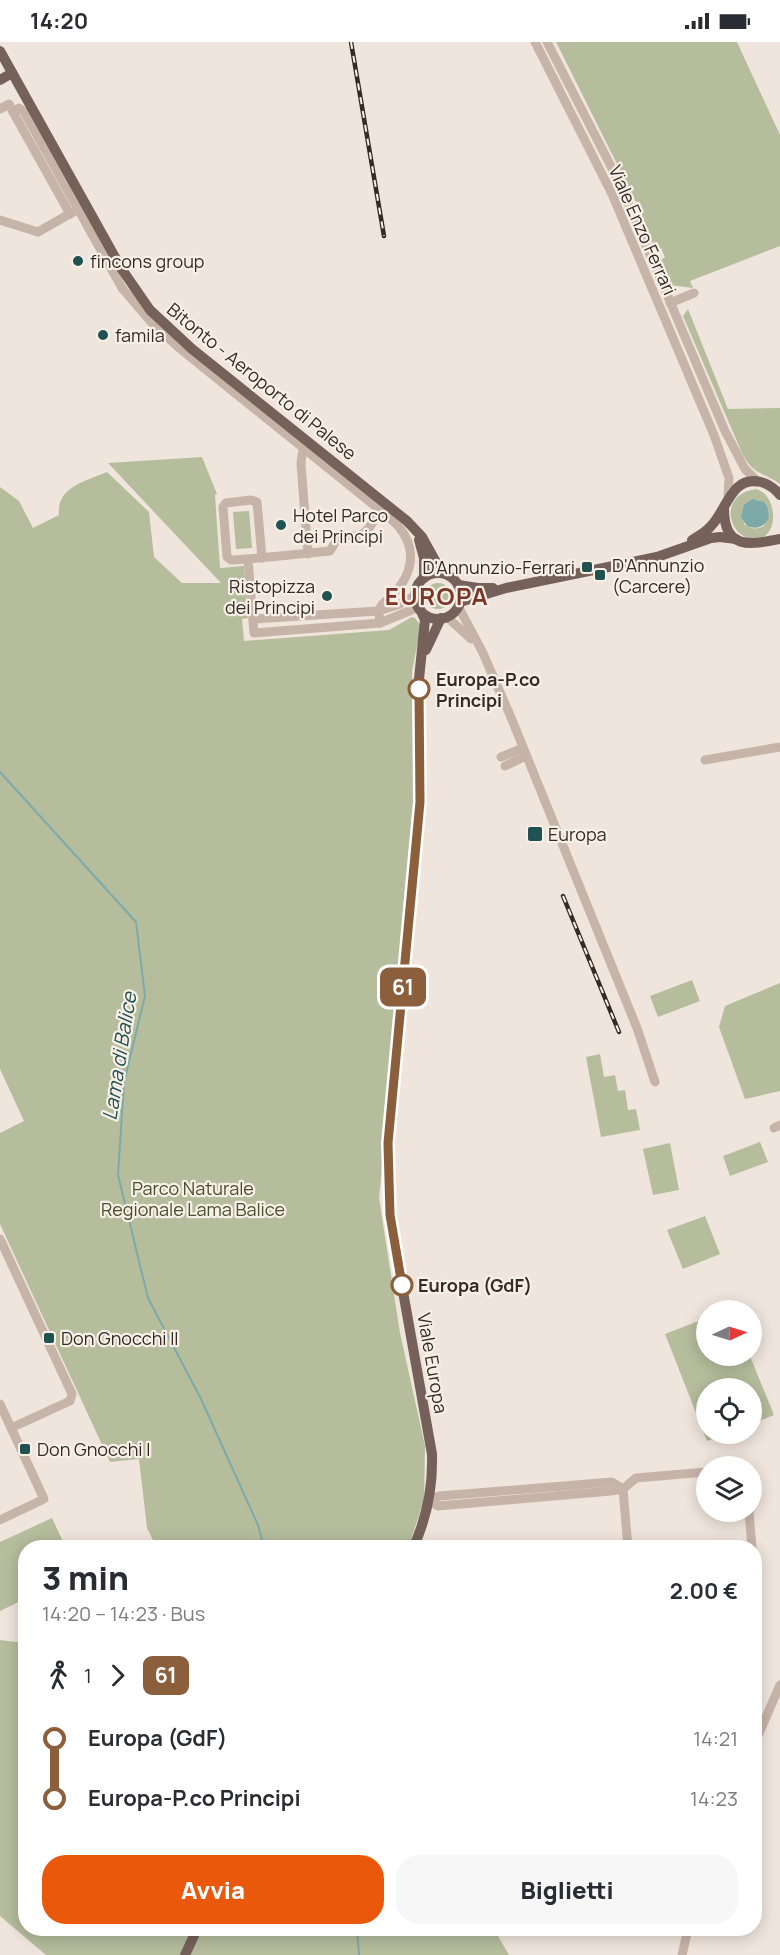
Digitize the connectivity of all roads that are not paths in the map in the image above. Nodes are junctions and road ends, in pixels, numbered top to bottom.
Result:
1 (535, 42) edge
2 (547, 42) edge
3 (2, 59) edge
4 (12, 73) junction
5 (0, 80) edge
6 (0, 109) edge
7 (78, 210) junction
8 (0, 220) edge
9 (694, 293) dead end
10 (670, 303) junction
11 (174, 333) junction
12 (185, 353) junction
13 (221, 372) junction
14 (231, 389) junction
15 (308, 445) junction
16 (352, 476) junction
17 (757, 481) junction
18 (780, 495) edge
19 (728, 497) junction
20 (724, 509) junction
21 (381, 510) junction
22 (416, 531) junction
23 (780, 531) edge
24 (736, 539) junction
25 (780, 539) edge
26 (767, 542) junction
27 (308, 554) junction
28 (668, 554) junction
29 (262, 558) junction
30 (248, 559) junction
31 (442, 573) junction
32 (424, 578) junction
33 (458, 585) junction
34 (506, 588) junction
35 (416, 595) junction
36 (459, 604) junction
37 (420, 609) junction
38 (378, 611) junction
39 (284, 617) junction
40 (444, 617) junction
41 (253, 619) junction
42 (380, 623) junction
43 (285, 630) junction
44 (482, 651) junction
45 (419, 679) junction
46 (780, 747) edge
47 (525, 752) junction
48 (705, 760) dead end
49 (503, 762) dead end
50 (655, 1082) dead end
51 (0, 1239) edge
52 (0, 1404) edge
53 (11, 1428) junction
54 (696, 1473) edge
55 (623, 1489) junction
56 (429, 1501) junction
57 (0, 1520) edge
58 (750, 1522) edge
59 (416, 1540) edge
60 (627, 1540) edge
61 (751, 1540) edge
62 (780, 1685) edge
63 (762, 1727) edge
64 (194, 1936) edge
65 (686, 1936) edge
66 (185, 1955) edge
67 (682, 1955) edge

1 - 19 street, Viale Enzo Ferrari
2 - 10 street, Viale Enzo Ferrari
3 - 4 main road, Bitonto - Aeroporto di Palese
4 - 5 main road
4 - 7 main road, Bitonto - Aeroporto di Palese
6 - 7 street
7 - 8 street
7 - 11 main road, Bitonto - Aeroporto di Palese
7 - 12 street
9 - 10 street
10 - 17 street, Viale Enzo Ferrari
11 - 12 street
11 - 13 main road, Bitonto - Aeroporto di Palese
12 - 14 street
13 - 14 street
13 - 15 main road, Bitonto - Aeroporto di Palese
14 - 15 street
15 - 16 main road, Bitonto - Aeroporto di Palese
15 - 21 street
15 - 27 street
16 - 21 street
16 - 22 main road, Bitonto - Aeroporto di Palese
17 - 18 main road
17 - 19 main road
19 - 20 main road
20 - 24 main road
20 - 28 main road
21 - 27 street
21 - 38 street
22 - 31 main road, Bitonto - Aeroporto di Palese
22 - 32 main road
23 - 26 main road
24 - 26 main road
24 - 28 main road
25 - 26 main road
27 - 29 street
28 - 34 main road
29 - 30 street
29 - 30 street
30 - 41 street
31 - 32 main road
31 - 33 main road
32 - 35 main road
33 - 34 main road
33 - 36 main road
34 - 36 main road
35 - 37 main road
35 - 38 street
36 - 40 main road
36 - 44 street
37 - 40 main road
37 - 42 street
37 - 45 main road, Viale Europa
38 - 39 street
38 - 42 street
39 - 41 street
39 - 43 street
40 - 44 street
40 - 45 main road, Viale Europa
41 - 43 street
42 - 43 street
44 - 47 street
45 - 56 main road, Viale Europa
46 - 48 street
47 - 49 street
47 - 50 street
51 - 53 street
52 - 53 street
53 - 57 street
54 - 55 street
55 - 56 street
55 - 60 street
56 - 59 main road, Viale Europa
58 - 61 street
62 - 63 street
64 - 66 main road
65 - 67 street

